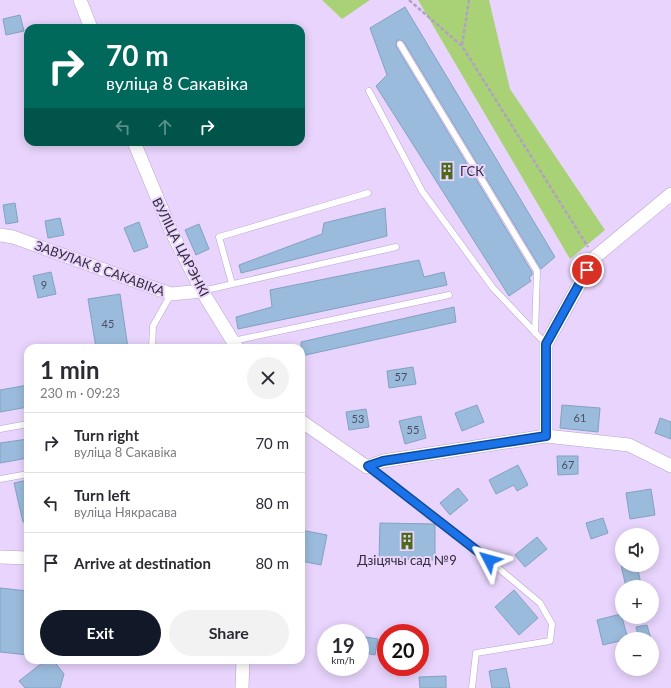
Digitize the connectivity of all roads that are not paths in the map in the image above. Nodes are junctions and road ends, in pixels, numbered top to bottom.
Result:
1 (80, 0) edge
2 (89, 24) edge
3 (400, 44) dead end
4 (369, 91) dead end
5 (136, 146) edge
6 (368, 193) dead end
7 (671, 194) edge
8 (0, 235) edge
9 (396, 247) dead end
10 (232, 284) junction
11 (202, 291) junction
12 (171, 294) junction
13 (449, 295) dead end
14 (535, 333) junction
15 (152, 344) edge
16 (234, 344) edge
17 (239, 344) edge
18 (546, 344) junction
19 (305, 424) edge
20 (24, 425) edge
21 (0, 429) edge
22 (546, 436) junction
23 (368, 466) junction
24 (671, 466) edge
25 (24, 475) edge
26 (0, 479) edge
27 (0, 557) edge
28 (24, 558) edge
29 (243, 664) edge
30 (242, 688) edge
31 (472, 688) edge

1 - 2 street
3 - 14 lane
4 - 14 lane
5 - 11 street, ВУЛІЦА ЦАРЭНКІ
6 - 10 lane
7 - 18 street
8 - 12 street, ЗАВУЛАК 8 САКАВІКА
9 - 10 lane
10 - 11 lane
11 - 12 street, ЗАВУЛАК 8 САКАВІКА
11 - 16 street, ВУЛІЦА ЦАРЭНКІ
12 - 15 lane
13 - 17 lane
14 - 18 lane
18 - 22 street
19 - 23 street
20 - 21 lane
22 - 23 street
22 - 24 street
23 - 31 lane
25 - 26 lane
27 - 28 street
29 - 30 street

